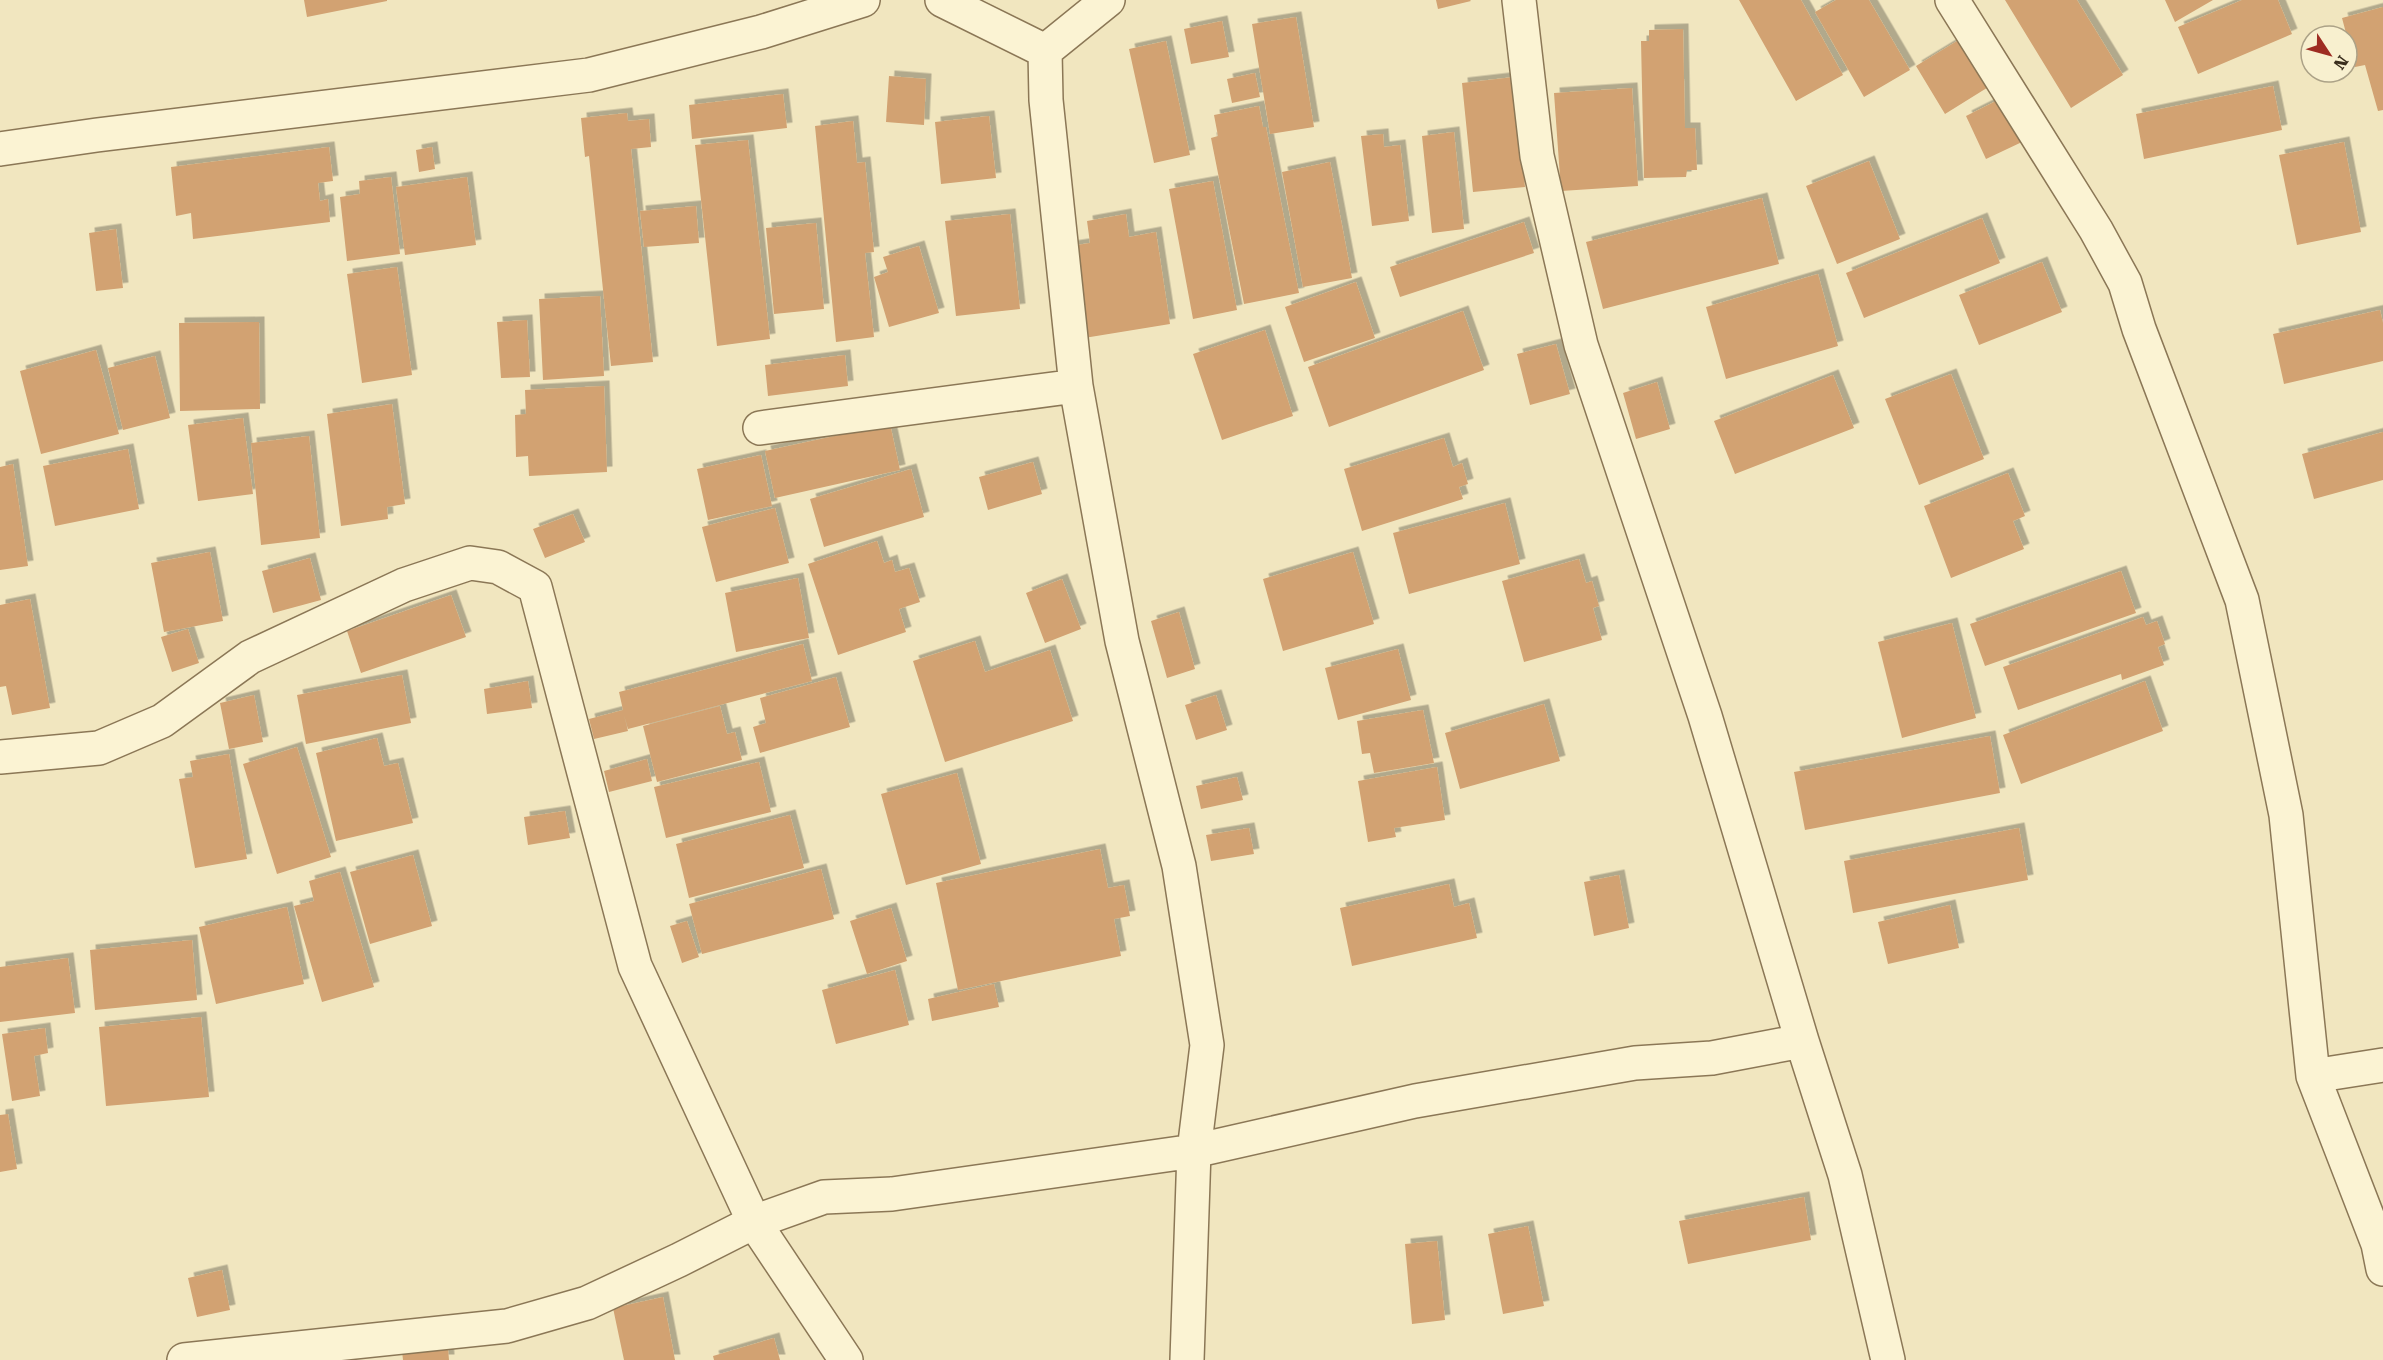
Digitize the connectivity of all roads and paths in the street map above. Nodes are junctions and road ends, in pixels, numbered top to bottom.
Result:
1 (863, 0) edge
2 (942, 0) edge
3 (1108, 0) edge
4 (1519, 0) edge
5 (1952, 0) edge
6 (1045, 51) junction
7 (0, 149) edge
8 (1076, 386) junction
9 (760, 428) dead end
10 (0, 757) edge
11 (1802, 1041) junction
12 (2383, 1065) edge
13 (2313, 1076) junction
14 (1194, 1151) junction
15 (754, 1222) junction
16 (2383, 1269) edge
17 (184, 1360) edge
18 (846, 1360) edge
19 (1187, 1360) edge
20 (1888, 1360) edge

1 - 7 street
2 - 6 street
3 - 6 street
4 - 11 street
5 - 13 street
6 - 8 street
8 - 9 street
8 - 14 street
10 - 15 street
11 - 14 street
11 - 20 street
12 - 13 street
13 - 16 street
14 - 15 street
14 - 19 street
15 - 17 street
15 - 18 street

